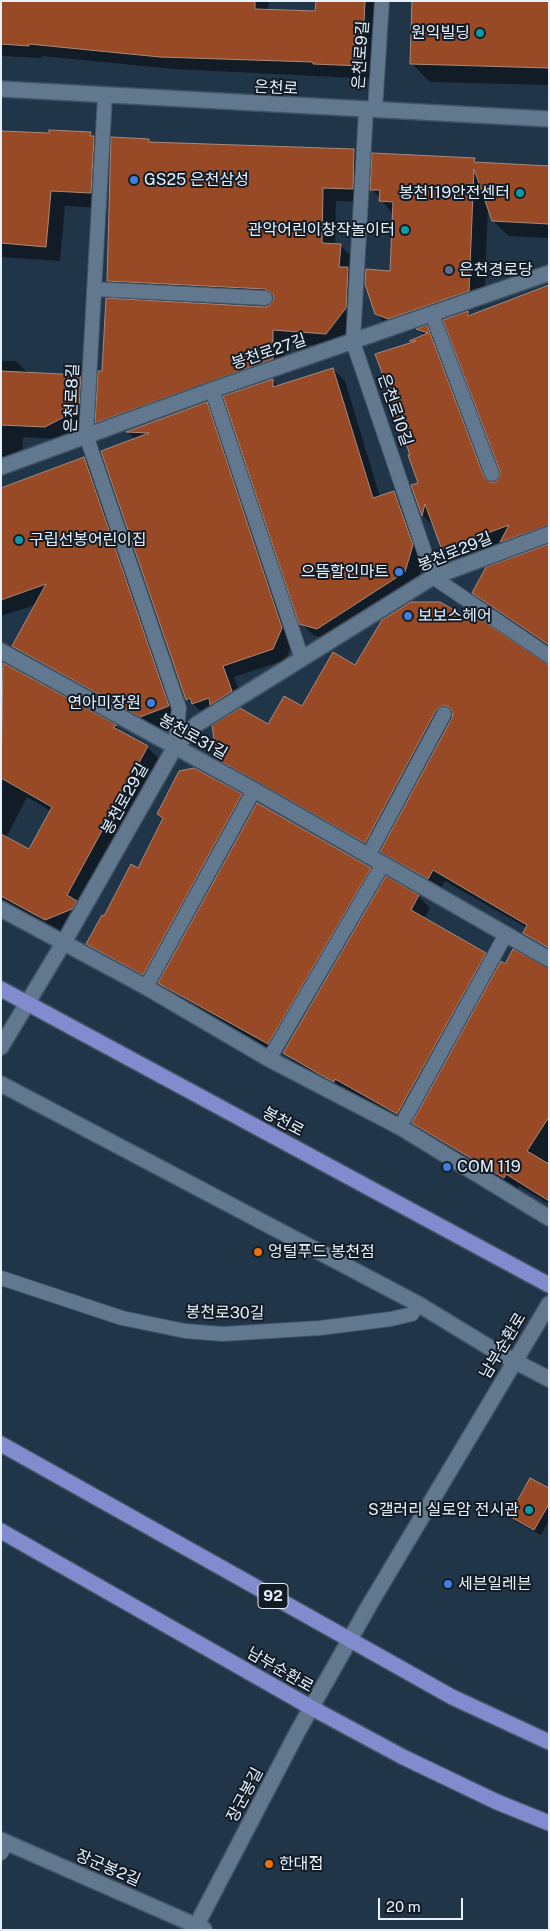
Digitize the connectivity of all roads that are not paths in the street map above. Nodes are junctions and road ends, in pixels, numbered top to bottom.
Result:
1 (382, 1) edge
2 (1, 89) edge
3 (105, 96) junction
4 (371, 110) junction
5 (549, 119) edge
6 (549, 273) edge
7 (94, 289) junction
8 (265, 298) dead end
9 (432, 314) junction
10 (353, 342) junction
11 (212, 390) junction
12 (86, 435) junction
13 (1, 467) edge
14 (492, 474) dead end
15 (549, 534) edge
16 (433, 577) junction
17 (1, 651) edge
18 (549, 656) edge
19 (302, 659) junction
20 (444, 714) dead end
21 (175, 747) junction
22 (254, 790) junction
23 (368, 856) junction
24 (383, 864) junction
25 (1, 909) edge
26 (506, 934) junction
27 (64, 942) junction
28 (549, 959) edge
29 (146, 987) junction
30 (1, 990) edge
31 (27, 1003) junction
32 (1, 1046) edge
33 (269, 1059) junction
34 (1, 1084) edge
35 (400, 1127) junction
36 (549, 1218) edge
37 (1, 1278) edge
38 (549, 1285) edge
39 (418, 1304) junction
40 (549, 1304) edge
41 (514, 1361) junction
42 (549, 1380) edge
43 (1, 1444) edge
44 (1, 1531) edge
45 (351, 1640) junction
46 (329, 1678) joint
47 (312, 1708) junction
48 (549, 1742) edge
49 (549, 1823) edge
50 (3, 1846) edge
51 (198, 1928) edge

1 - 4 lane, 은천로9길
2 - 3 street, 은천로
3 - 4 street, 은천로
3 - 7 lane, 은천로8길
4 - 5 street, 은천로
4 - 10 lane, 은천로10길
6 - 9 street, 봉천로27길
7 - 8 lane
7 - 12 lane, 은천로8길
9 - 10 street, 봉천로27길
9 - 14 lane
10 - 11 street, 봉천로27길
10 - 16 lane, 은천로10길
11 - 12 street, 봉천로27길
11 - 19 lane
12 - 13 street, 봉천로27길
12 - 21 lane, 은천로8길
15 - 16 street, 봉천로29길
16 - 18 lane
16 - 19 street, 봉천로29길
17 - 21 street, 봉천로31길
19 - 21 street, 봉천로29길
20 - 23 lane
21 - 22 street, 봉천로31길
21 - 27 street, 봉천로29길
22 - 23 street, 봉천로31길
22 - 29 lane
23 - 24 street, 봉천로31길
24 - 26 street, 봉천로31길
24 - 33 lane
25 - 27 street
26 - 28 street, 봉천로31길
26 - 35 lane
27 - 29 street
27 - 31 street, 봉천로29길
29 - 33 street
30 - 31 main road, 봉천로
31 - 32 street
31 - 38 main road, 봉천로
33 - 35 street
34 - 39 street
35 - 36 street
37 - 39 lane, 봉천로30길
39 - 41 street
40 - 41 street, 남부순환로
41 - 42 street
41 - 45 street, 남부순환로
43 - 45 main road, 92
44 - 47 main road, 남부순환로
45 - 46 street, 남부순환로
45 - 48 main road, 92
46 - 47 street, 장군봉길
47 - 49 main road, 남부순환로
47 - 51 street, 장군봉길
50 - 51 street, 장군봉2길

